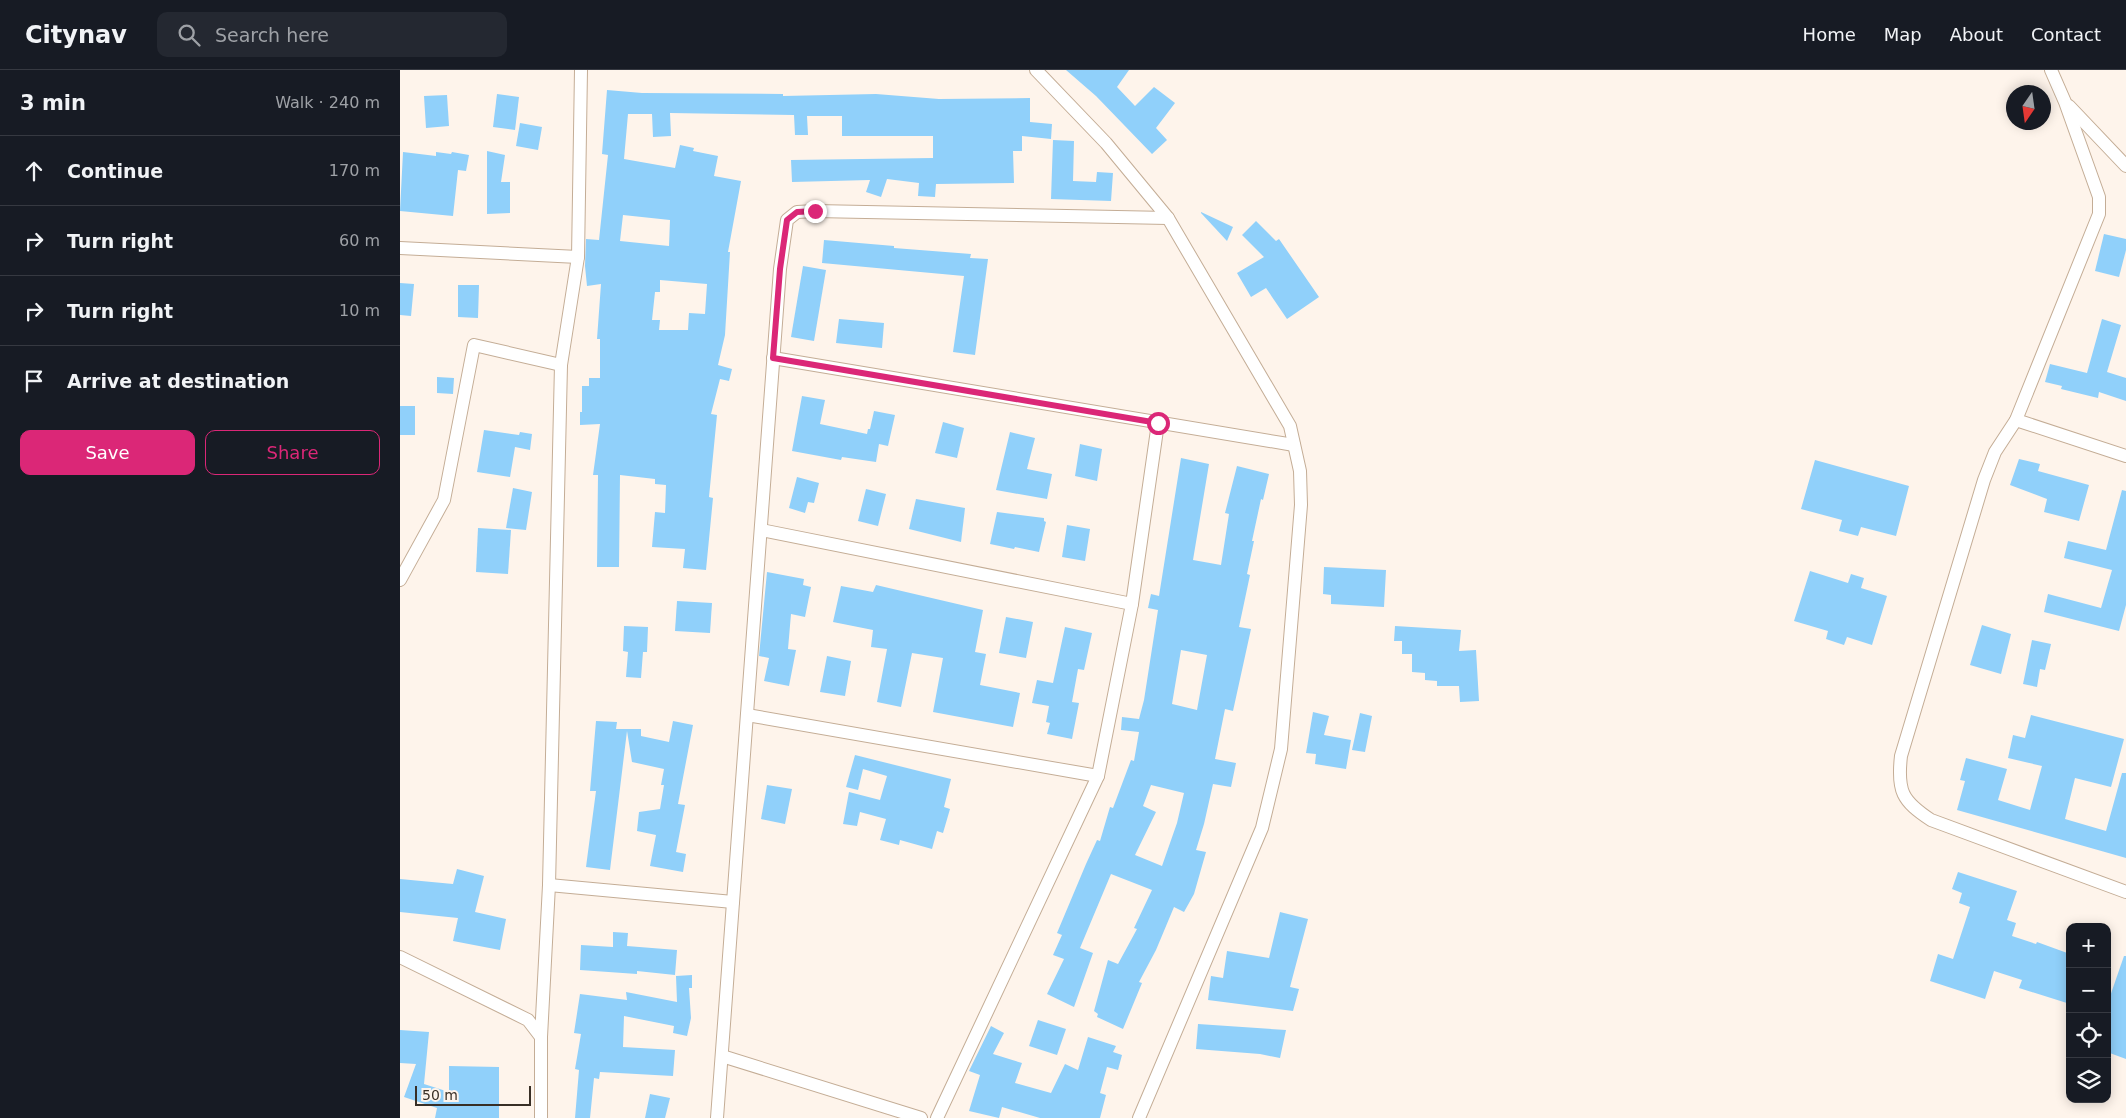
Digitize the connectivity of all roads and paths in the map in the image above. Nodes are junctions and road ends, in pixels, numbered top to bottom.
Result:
1 (581, 70) edge
2 (1036, 70) edge
3 (2051, 70) edge
4 (2065, 102) junction
5 (2126, 166) edge
6 (1168, 218) junction
7 (400, 248) edge
8 (578, 257) junction
9 (773, 358) junction
10 (561, 365) junction
11 (2016, 420) junction
12 (1158, 423) junction
13 (1294, 446) junction
14 (2126, 456) edge
15 (761, 530) junction
16 (401, 575) edge
17 (1132, 604) junction
18 (747, 715) junction
19 (1098, 776) junction
20 (549, 885) junction
21 (2126, 892) edge
22 (733, 902) junction
23 (400, 957) edge
24 (542, 1037) junction
25 (722, 1056) junction
26 (541, 1118) edge
27 (717, 1118) edge
28 (921, 1118) edge
29 (937, 1118) edge
30 (1139, 1118) edge

1 - 8 street
2 - 6 street
3 - 4 street
4 - 5 street
4 - 11 street
6 - 9 street
6 - 13 street
7 - 8 street
8 - 10 street
9 - 12 street
9 - 15 street
10 - 16 street
10 - 20 street
11 - 14 street
11 - 21 street
12 - 13 street
12 - 17 street
13 - 30 street
15 - 17 street
15 - 18 street
17 - 19 street
18 - 19 street
18 - 22 street
19 - 29 street
20 - 22 street
20 - 24 street
22 - 25 street
23 - 24 street
24 - 26 street
25 - 27 street
25 - 28 street

